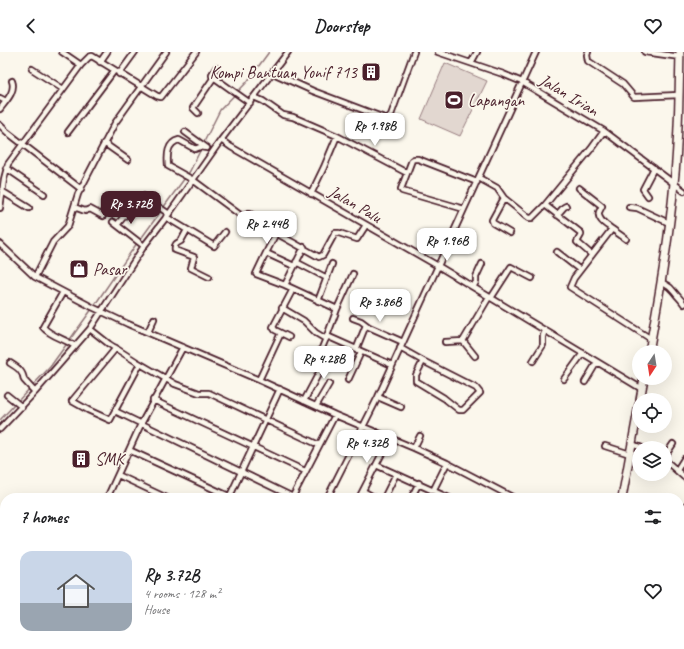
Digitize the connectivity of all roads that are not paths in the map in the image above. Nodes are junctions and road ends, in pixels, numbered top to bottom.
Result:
1 (62, 52) edge
2 (107, 52) edge
3 (136, 52) edge
4 (166, 52) edge
5 (196, 52) edge
6 (288, 52) edge
7 (414, 52) edge
8 (438, 52) edge
9 (477, 52) edge
10 (536, 52) edge
11 (588, 52) edge
12 (645, 52) edge
13 (91, 54) edge
14 (680, 54) edge
15 (100, 62) junction
16 (471, 63) junction
17 (81, 65) junction
18 (216, 68) dead end
19 (32, 69) dead end
20 (114, 71) junction
21 (273, 73) junction
22 (119, 74) junction
23 (214, 77) junction
24 (12, 81) dead end
25 (522, 82) junction
26 (140, 86) junction
27 (63, 89) junction
28 (679, 95) junction
29 (254, 97) junction
30 (0, 98) edge
31 (6, 101) junction
32 (250, 103) junction
33 (0, 109) edge
34 (198, 113) dead end
35 (0, 125) edge
36 (68, 132) dead end
37 (185, 132) dead end
38 (604, 132) junction
39 (337, 136) junction
40 (221, 140) junction
41 (681, 141) edge
42 (104, 143) junction
43 (23, 144) junction
44 (204, 147) junction
45 (213, 151) junction
46 (128, 160) dead end
47 (6, 168) junction
48 (654, 168) junction
49 (407, 173) junction
50 (191, 178) junction
51 (478, 180) junction
52 (674, 183) junction
53 (580, 188) dead end
54 (81, 189) junction
55 (684, 191) edge
56 (3, 192) junction
57 (44, 194) dead end
58 (311, 194) junction
59 (648, 196) dead end
60 (504, 198) junction
61 (545, 205) junction
62 (566, 206) dead end
63 (74, 207) junction
64 (629, 207) dead end
65 (0, 208) edge
66 (29, 208) dead end
67 (464, 209) junction
68 (167, 215) junction
69 (557, 215) junction
70 (103, 216) dead end
71 (113, 222) dead end
72 (669, 223) junction
73 (117, 225) junction
74 (366, 225) junction
75 (612, 229) junction
76 (187, 230) junction
77 (225, 232) dead end
78 (276, 233) junction
79 (510, 234) dead end
80 (626, 239) dead end
81 (0, 244) edge
82 (143, 245) junction
83 (304, 247) junction
84 (557, 252) dead end
85 (266, 253) junction
86 (592, 255) junction
87 (295, 264) junction
88 (332, 264) dead end
89 (482, 264) dead end
90 (438, 266) junction
91 (580, 270) junction
92 (353, 274) dead end
93 (35, 277) junction
94 (209, 277) dead end
95 (327, 278) junction
96 (532, 278) dead end
97 (661, 282) junction
98 (285, 285) junction
99 (473, 287) junction
100 (293, 289) junction
101 (61, 295) junction
102 (490, 298) junction
103 (318, 300) junction
104 (684, 304) edge
105 (282, 308) junction
106 (337, 309) junction
107 (99, 310) junction
108 (154, 318) dead end
109 (353, 318) dead end
110 (366, 325) junction
111 (90, 329) junction
112 (545, 330) junction
113 (148, 332) junction
114 (281, 333) junction
115 (288, 338) dead end
116 (327, 338) junction
117 (651, 339) junction
118 (463, 341) junction
119 (403, 342) junction
120 (445, 342) dead end
121 (74, 345) junction
122 (650, 345) edge
123 (116, 348) junction
124 (183, 348) junction
125 (400, 348) junction
126 (359, 351) junction
127 (583, 353) junction
128 (475, 356) dead end
129 (423, 361) junction
130 (533, 361) dead end
131 (597, 362) junction
132 (10, 363) dead end
133 (140, 364) junction
134 (392, 365) junction
135 (166, 378) junction
136 (564, 379) dead end
137 (259, 380) junction
138 (348, 380) dead end
139 (585, 382) dead end
140 (329, 384) dead end
141 (643, 385) edge
142 (32, 389) junction
143 (280, 389) junction
144 (642, 389) junction
145 (641, 393) edge
146 (7, 395) dead end
147 (378, 397) junction
148 (153, 400) junction
149 (304, 400) junction
150 (18, 404) junction
151 (316, 406) junction
152 (401, 407) dead end
153 (115, 411) junction
154 (334, 415) junction
155 (266, 419) junction
156 (141, 424) junction
157 (363, 427) junction
158 (0, 429) edge
159 (420, 436) dead end
160 (390, 438) junction
161 (319, 444) junction
162 (632, 444) edge
163 (605, 446) dead end
164 (253, 447) junction
165 (414, 448) junction
166 (129, 450) junction
167 (630, 454) junction
168 (684, 459) edge
169 (447, 463) junction
170 (376, 465) junction
171 (672, 466) edge
172 (677, 470) junction
173 (306, 471) junction
174 (241, 472) junction
175 (396, 474) junction
176 (118, 475) junction
177 (684, 477) edge
178 (419, 483) junction
179 (433, 490) junction
180 (363, 491) joint
181 (109, 493) edge
182 (156, 493) edge
183 (219, 493) edge
184 (232, 493) edge
185 (284, 493) edge
186 (294, 493) edge
187 (330, 493) edge
188 (366, 493) edge
189 (386, 493) edge
190 (414, 493) edge
191 (439, 493) edge
192 (500, 493) edge
193 (623, 493) edge

1 - 17 street
2 - 15 street
3 - 22 street
4 - 26 street
5 - 26 street
6 - 21 street
7 - 21 street
8 - 16 street, Jalan Irian
9 - 16 street
10 - 25 street
11 - 28 street
12 - 14 street
13 - 15 street
13 - 17 street
14 - 28 highway
15 - 20 street
16 - 25 street, Jalan Irian
17 - 27 street
18 - 23 street
19 - 27 street
20 - 22 street
20 - 36 street
21 - 29 street
22 - 26 street
23 - 32 street
23 - 34 street
24 - 31 street
25 - 38 street, Jalan Irian
25 - 51 street
26 - 42 street
27 - 43 street
28 - 41 highway
29 - 32 street
29 - 39 street
30 - 31 street
31 - 33 street
32 - 40 street
35 - 43 street
37 - 44 street
38 - 48 street, Jalan Irian
38 - 61 street
39 - 49 street
39 - 58 street
40 - 45 street
40 - 58 street, Jalan Palu
41 - 52 highway
42 - 46 street
42 - 54 street
43 - 47 street
43 - 54 street
44 - 45 street
44 - 50 street
45 - 50 street
47 - 56 street
47 - 57 street
48 - 52 street, Jalan Irian
48 - 59 street
49 - 51 street
49 - 67 street
50 - 68 street
50 - 78 street
51 - 60 street
51 - 67 street
52 - 55 street, Jalan Irian
52 - 72 highway
53 - 75 street
54 - 63 street
56 - 65 street
56 - 66 street
58 - 74 street, Jalan Palu
60 - 61 street
60 - 79 street
61 - 69 street
62 - 69 street
63 - 70 street
63 - 93 street
64 - 72 street
67 - 90 street
68 - 73 street
68 - 76 street
68 - 82 street
69 - 86 street
71 - 73 street
72 - 97 highway
73 - 82 street
74 - 83 street
74 - 90 street, Jalan Palu
75 - 80 street
75 - 86 street
76 - 77 street
76 - 94 street
78 - 83 street
78 - 85 street
81 - 93 street
82 - 107 street
83 - 87 street
84 - 91 street
85 - 87 street
85 - 98 street
86 - 91 street
87 - 95 street
87 - 98 street
88 - 95 street
89 - 99 street
90 - 99 street, Jalan Palu
90 - 119 street
91 - 117 street
92 - 106 street
93 - 101 street
95 - 103 street
96 - 102 street
97 - 104 street
97 - 117 highway
98 - 100 street
99 - 102 street, Jalan Palu
100 - 103 street
100 - 105 street
101 - 107 street
101 - 121 street
102 - 112 street, Jalan Palu
102 - 118 street
103 - 106 street
105 - 114 street
105 - 116 street
106 - 116 street
107 - 111 street
107 - 113 street
108 - 113 street
109 - 110 street
110 - 119 street
110 - 126 street
111 - 121 street
111 - 123 street
112 - 127 street, Jalan Palu
112 - 130 street
113 - 124 street
114 - 115 street
114 - 137 street
116 - 126 street
116 - 149 street
117 - 122 highway
118 - 120 street
118 - 128 street
119 - 125 street
121 - 142 street
123 - 133 street
123 - 153 street
124 - 135 street
124 - 137 street
125 - 129 street
125 - 134 street
126 - 134 street
126 - 138 street
127 - 131 street, Jalan Palu
127 - 136 street
129 - 129 street
131 - 139 street
131 - 144 street, Jalan Palu
132 - 142 street
133 - 135 street
133 - 153 street
134 - 147 street
135 - 148 street
135 - 155 street
137 - 143 street
140 - 151 street
141 - 144 highway
142 - 150 street
143 - 149 street
143 - 155 street
144 - 145 highway
146 - 150 street
147 - 152 street
147 - 157 street
148 - 156 street
148 - 164 street
149 - 151 street
150 - 158 street
151 - 154 street
153 - 156 street
154 - 157 street
154 - 161 street
155 - 161 street
155 - 164 street
156 - 166 street
156 - 174 street
157 - 160 street
157 - 187 street
159 - 165 street
160 - 165 street
160 - 170 street
161 - 173 street
162 - 167 highway
163 - 167 street
164 - 173 street
164 - 174 street
165 - 169 street
166 - 176 street
166 - 183 street
167 - 193 highway
168 - 172 street
169 - 179 street
169 - 192 street
170 - 175 street
170 - 180 street
171 - 172 street
172 - 177 street
173 - 186 street
174 - 184 street
174 - 185 street
175 - 178 street
175 - 189 street
176 - 181 street
176 - 182 street
178 - 179 street
178 - 190 street
179 - 191 street
180 - 188 street

